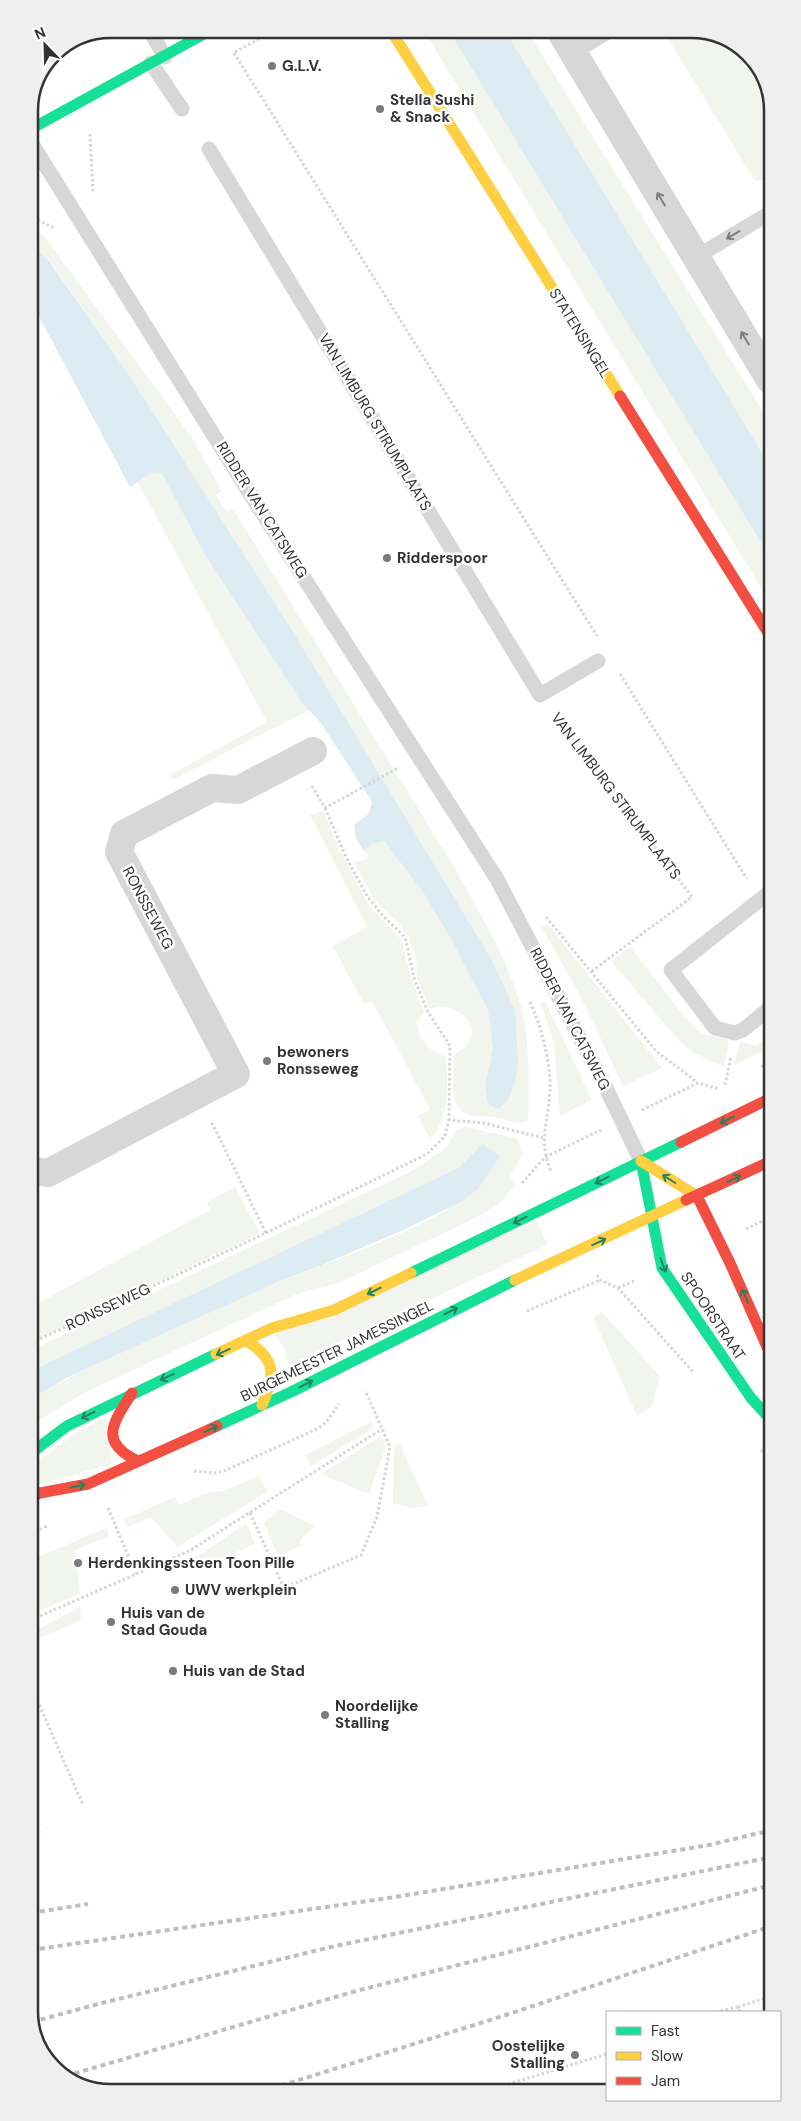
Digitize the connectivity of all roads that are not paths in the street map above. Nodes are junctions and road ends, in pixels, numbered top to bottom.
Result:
1 (152, 38) edge
2 (197, 38) edge
3 (396, 38) edge
4 (564, 38) edge
5 (158, 60) junction
6 (182, 109) dead end
7 (38, 125) edge
8 (209, 149) dead end
9 (38, 153) edge
10 (764, 217) edge
11 (696, 257) junction
12 (764, 370) edge
13 (764, 626) edge
14 (598, 661) dead end
15 (305, 755) road end
16 (764, 896) edge
17 (764, 1014) edge
18 (764, 1101) edge
19 (641, 1161) junction
20 (764, 1164) edge
21 (38, 1171) edge
22 (697, 1196) junction
23 (651, 1218) junction
24 (764, 1340) edge
25 (247, 1341) junction
26 (132, 1393) junction
27 (262, 1405) junction
28 (764, 1412) edge
29 (38, 1448) edge
30 (138, 1461) junction
31 (38, 1494) edge

1 - 5 lane
2 - 5 main road
3 - 13 main road, STATENSINGEL
11 -> 4 street
5 - 6 lane
5 - 7 main road
8 - 14 lane, VAN LIMBURG STIRUMPLAATS
9 - 19 lane, RIDDER VAN CATSWEG
10 -> 11 lane
12 -> 11 street
15 - 21 street, RONSSEWEG
16 - 17 lane
18 -> 19 main road
22 -> 19 main road
19 - 23 main road, SPOORSTRAAT
19 -> 25 main road
22 -> 20 main road, BURGEMEESTER JAMESSINGEL
22 - 23 main road, BURGEMEESTER JAMESSINGEL
24 -> 22 main road, SPOORSTRAAT
27 -> 23 main road, BURGEMEESTER JAMESSINGEL
23 -> 28 main road, SPOORSTRAAT
25 -> 26 main road
25 - 27 main road
26 -> 29 main road
26 - 30 main road
30 -> 27 main road, BURGEMEESTER JAMESSINGEL
31 -> 30 main road, BURGEMEESTER JAMESSINGEL

